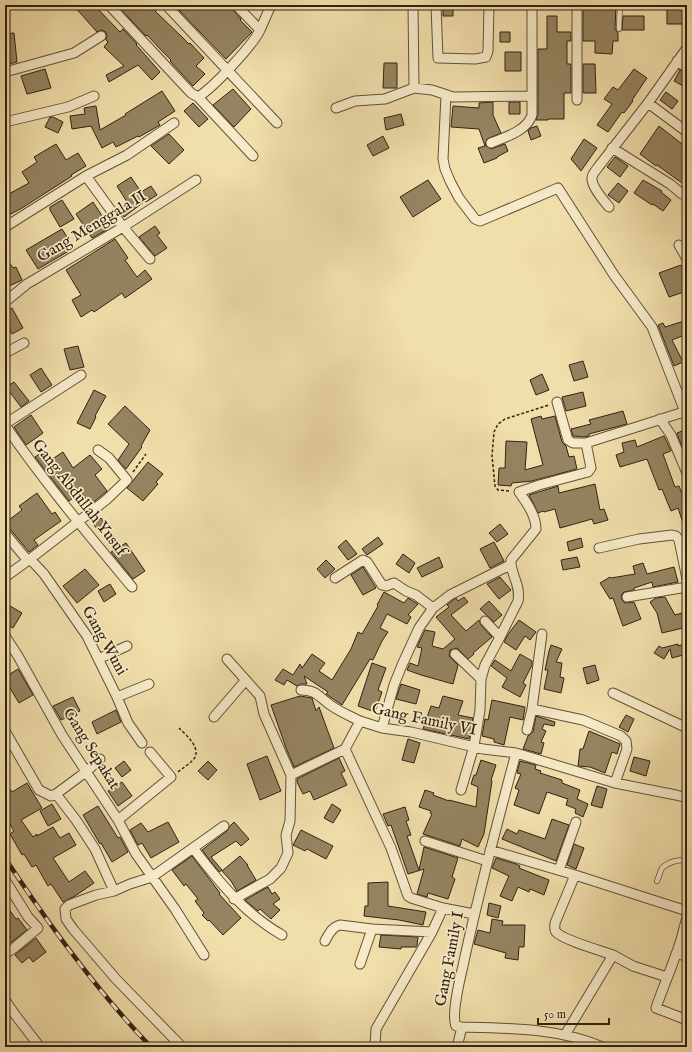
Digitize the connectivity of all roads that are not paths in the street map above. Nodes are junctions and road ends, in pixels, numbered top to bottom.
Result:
1 (109, 5) edge
2 (166, 5) edge
3 (236, 5) edge
4 (271, 5) edge
5 (413, 5) edge
6 (436, 5) edge
7 (489, 5) edge
8 (532, 5) edge
9 (577, 5) edge
10 (620, 5) edge
11 (619, 29) dead end
12 (260, 30) junction
13 (101, 36) dead end
14 (687, 48) edge
15 (677, 61) junction
16 (687, 68) edge
17 (227, 70) junction
18 (5, 72) edge
19 (414, 88) junction
20 (446, 95) junction
21 (94, 96) dead end
22 (198, 96) junction
23 (531, 96) junction
24 (577, 100) dead end
25 (648, 103) junction
26 (336, 108) dead end
27 (5, 122) edge
28 (174, 123) dead end
29 (277, 123) dead end
30 (687, 132) edge
31 (491, 143) dead end
32 (612, 148) junction
33 (253, 156) dead end
34 (86, 176) junction
35 (196, 180) dead end
36 (687, 196) edge
37 (609, 207) dead end
38 (5, 227) edge
39 (122, 227) junction
40 (679, 245) dead end
41 (687, 259) edge
42 (150, 260) dead end
43 (5, 302) edge
44 (24, 343) dead end
45 (5, 354) edge
46 (81, 375) dead end
47 (557, 402) road end
48 (686, 414) edge
49 (660, 419) junction
50 (5, 425) edge
51 (586, 443) junction
52 (98, 450) dead end
53 (687, 473) edge
54 (77, 522) junction
55 (5, 533) edge
56 (599, 548) dead end
57 (29, 560) junction
58 (510, 565) junction
59 (5, 577) edge
60 (335, 578) dead end
61 (687, 580) edge
62 (687, 587) edge
63 (132, 588) dead end
64 (627, 597) dead end
65 (433, 608) junction
66 (485, 622) dead end
67 (542, 634) dead end
68 (5, 636) edge
69 (500, 637) junction
70 (127, 646) dead end
71 (455, 654) dead end
72 (98, 659) junction
73 (227, 659) dead end
74 (481, 679) junction
75 (245, 681) junction
76 (149, 684) dead end
77 (301, 690) dead end
78 (613, 693) dead end
79 (117, 697) junction
80 (532, 709) junction
81 (214, 717) dead end
82 (360, 721) junction
83 (382, 728) junction
84 (687, 728) edge
85 (527, 730) dead end
86 (5, 731) edge
87 (142, 743) dead end
88 (474, 746) junction
89 (345, 749) junction
90 (150, 752) dead end
91 (516, 753) junction
92 (100, 759) dead end
93 (87, 771) junction
94 (291, 775) junction
95 (615, 783) junction
96 (461, 790) dead end
97 (56, 794) junction
98 (687, 798) edge
99 (118, 820) junction
100 (576, 822) dead end
101 (224, 826) dead end
102 (425, 841) dead end
103 (194, 848) junction
104 (490, 850) junction
105 (487, 861) junction
106 (687, 861) edge
107 (559, 870) junction
108 (575, 875) junction
109 (152, 877) junction
110 (5, 880) edge
111 (657, 881) dead end
112 (114, 891) junction
113 (234, 899) junction
114 (443, 908) junction
115 (682, 910) edge
116 (474, 914) junction
117 (687, 918) edge
118 (372, 928) junction
119 (432, 932) junction
120 (282, 935) dead end
121 (325, 941) dead end
122 (677, 953) junction
123 (5, 954) edge
124 (204, 955) dead end
125 (613, 955) junction
126 (687, 957) edge
127 (360, 964) dead end
128 (666, 977) junction
129 (5, 1000) edge
130 (687, 1020) edge
131 (462, 1027) junction
132 (565, 1035) junction
133 (592, 1045) edge
134 (40, 1047) edge
135 (182, 1047) edge
136 (375, 1047) edge
137 (457, 1047) edge
138 (603, 1047) edge

1 - 22 street
2 - 17 street
3 - 12 street
4 - 12 street
5 - 19 street
6 - 7 street
8 - 23 street
9 - 24 street
10 - 11 lane
12 - 17 street
13 - 18 street
14 - 15 street
15 - 16 street
15 - 25 street
17 - 22 street
17 - 29 street
19 - 20 street
19 - 26 street
20 - 23 street
20 - 48 street
21 - 27 street
22 - 33 street
23 - 31 street
25 - 30 street
25 - 32 street
28 - 34 street
32 - 36 street
32 - 37 street
34 - 38 street
34 - 39 street
35 - 39 street, Gang Menggala II
39 - 42 street
39 - 43 street, Gang Menggala II
40 - 41 street
44 - 45 street
46 - 50 street
47 - 51 street
48 - 49 street
49 - 51 street
49 - 53 street
50 - 54 street, Gang Abdullah Yusuf
51 - 58 street
52 - 54 street
54 - 57 street
54 - 63 street, Gang Abdullah Yusuf
55 - 57 street, Gang Wuni
56 - 61 street
57 - 59 street
57 - 72 street, Gang Wuni
58 - 65 street
58 - 69 street
60 - 65 street
62 - 64 street
65 - 83 street
66 - 69 street
67 - 80 street
68 - 93 street, Gang Sepakat
69 - 74 street
70 - 72 street
71 - 74 street
72 - 79 street, Gang Wuni
73 - 75 street
74 - 88 street
75 - 81 street
75 - 94 street
76 - 79 street
77 - 82 street
78 - 84 street
79 - 87 street, Gang Wuni
80 - 85 street
80 - 95 street
82 - 83 street, Gang Family VI
82 - 89 street, Gang Family VI
83 - 88 street, Gang Family VI
86 - 97 street
88 - 91 street, Gang Family VI
88 - 96 street
89 - 94 street
89 - 114 street
90 - 99 street
91 - 95 street, Gang Family VI
91 - 104 street, Gang Family I
92 - 93 street
93 - 97 street
93 - 99 street, Gang Sepakat
94 - 113 street
95 - 98 street, Gang Family VI
97 - 112 street
99 - 109 street, Gang Sepakat
100 - 107 street
101 - 103 street
102 - 105 street
103 - 109 street
103 - 113 street
104 - 105 street, Gang Family I
104 - 107 street
105 - 116 street, Gang Family I
106 - 111 lane
107 - 108 street
108 - 115 street
108 - 125 street
109 - 112 street
109 - 124 street, Gang Sepakat
110 - 123 street
112 - 135 street
113 - 120 street
114 - 116 street
114 - 119 street
116 - 131 street, Gang Family I
117 - 122 street
118 - 119 street
118 - 121 street
118 - 127 street
119 - 136 street
122 - 126 street
122 - 128 street
125 - 128 street
125 - 132 street
128 - 130 street
129 - 134 street
131 - 132 street, Gang Family I
131 - 137 street
132 - 133 street, Gang Family I
133 - 138 street, Gang Family I

